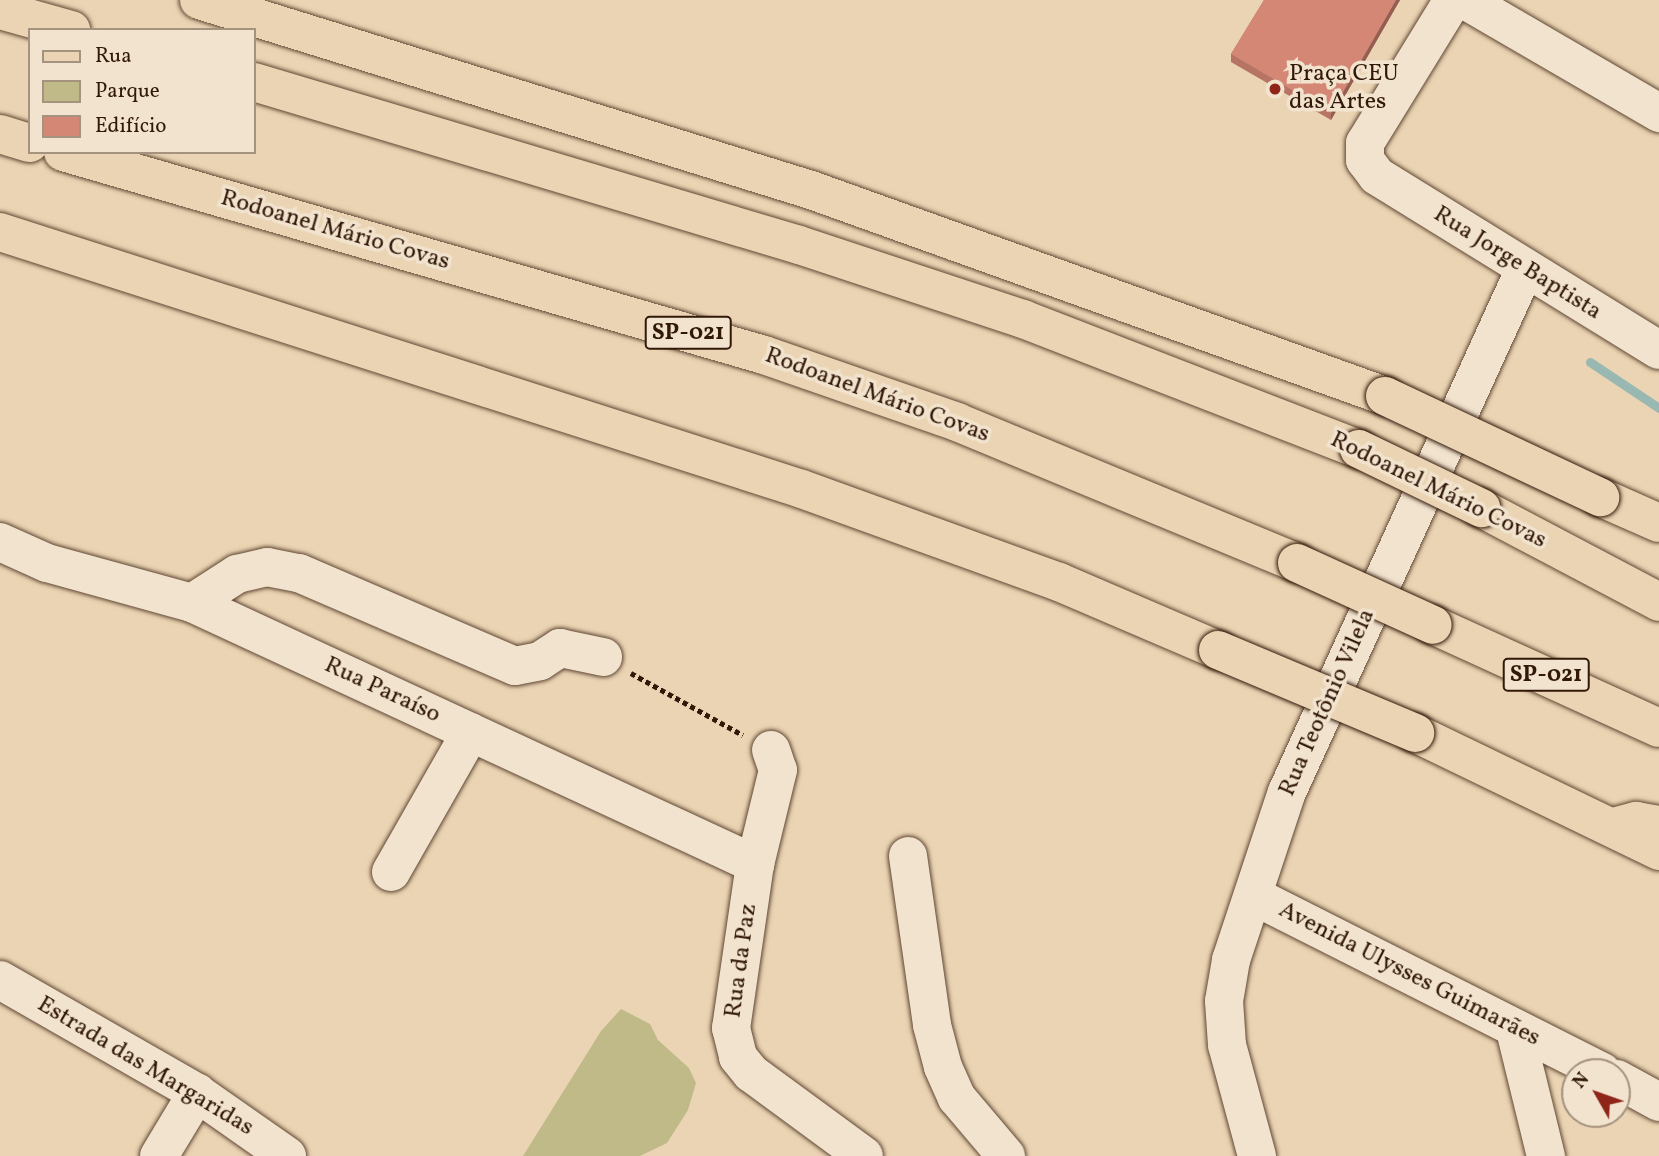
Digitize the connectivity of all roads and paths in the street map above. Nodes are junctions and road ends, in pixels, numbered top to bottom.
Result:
1 (199, 0) edge
2 (1453, 0) edge
3 (1465, 0) edge
4 (0, 9) edge
5 (64, 28) edge
6 (256, 83) edge
7 (1659, 113) edge
8 (0, 134) edge
9 (28, 142) edge
10 (70, 154) edge
11 (0, 232) edge
12 (1524, 271) junction
13 (1659, 350) edge
14 (1659, 523) edge
15 (0, 542) edge
16 (1659, 602) edge
17 (192, 603) junction
18 (603, 657) joint
19 (1659, 728) edge
20 (471, 732) junction
21 (771, 750) joint
22 (1659, 825) edge
23 (1613, 827) junction
24 (1659, 850) edge
25 (908, 856) dead end
26 (755, 864) junction
27 (391, 872) dead end
28 (1254, 897) junction
29 (0, 980) edge
30 (1515, 1030) junction
31 (1573, 1058) edge
32 (1631, 1087) edge
33 (197, 1093) junction
34 (1659, 1102) edge
35 (159, 1156) edge
36 (288, 1156) edge
37 (864, 1156) edge
38 (1006, 1156) edge
39 (1257, 1156) edge
40 (1546, 1156) edge

1 - 14 main road, bridge
2 - 12 street, Rua Jorge Baptista
3 - 7 street
4 - 5 main road
6 - 16 main road, Rodoanel Mário Covas, bridge
8 - 9 main road
10 - 19 main road, Rodoanel Mário Covas / SP-021, bridge
11 - 23 main road, bridge
12 - 13 street, Rua Jorge Baptista
12 - 28 street, Rua Teotônio Vilela
15 - 17 street, Rua Paraíso
17 - 18 street
17 - 20 street, Rua Paraíso
18 - 21 path
20 - 26 street, Rua Paraíso
20 - 27 street
21 - 26 street, Rua da Paz
22 - 23 main road
23 - 24 main road
25 - 38 street
26 - 37 street, Rua da Paz
28 - 30 street, Avenida Ulysses Guimarães
28 - 39 street, Rua Teotônio Vilela
29 - 33 street, Estrada das Margaridas
30 - 31 street, Avenida Ulysses Guimarães
30 - 40 street
32 - 34 street
33 - 35 street
33 - 36 street, Estrada das Margaridas

